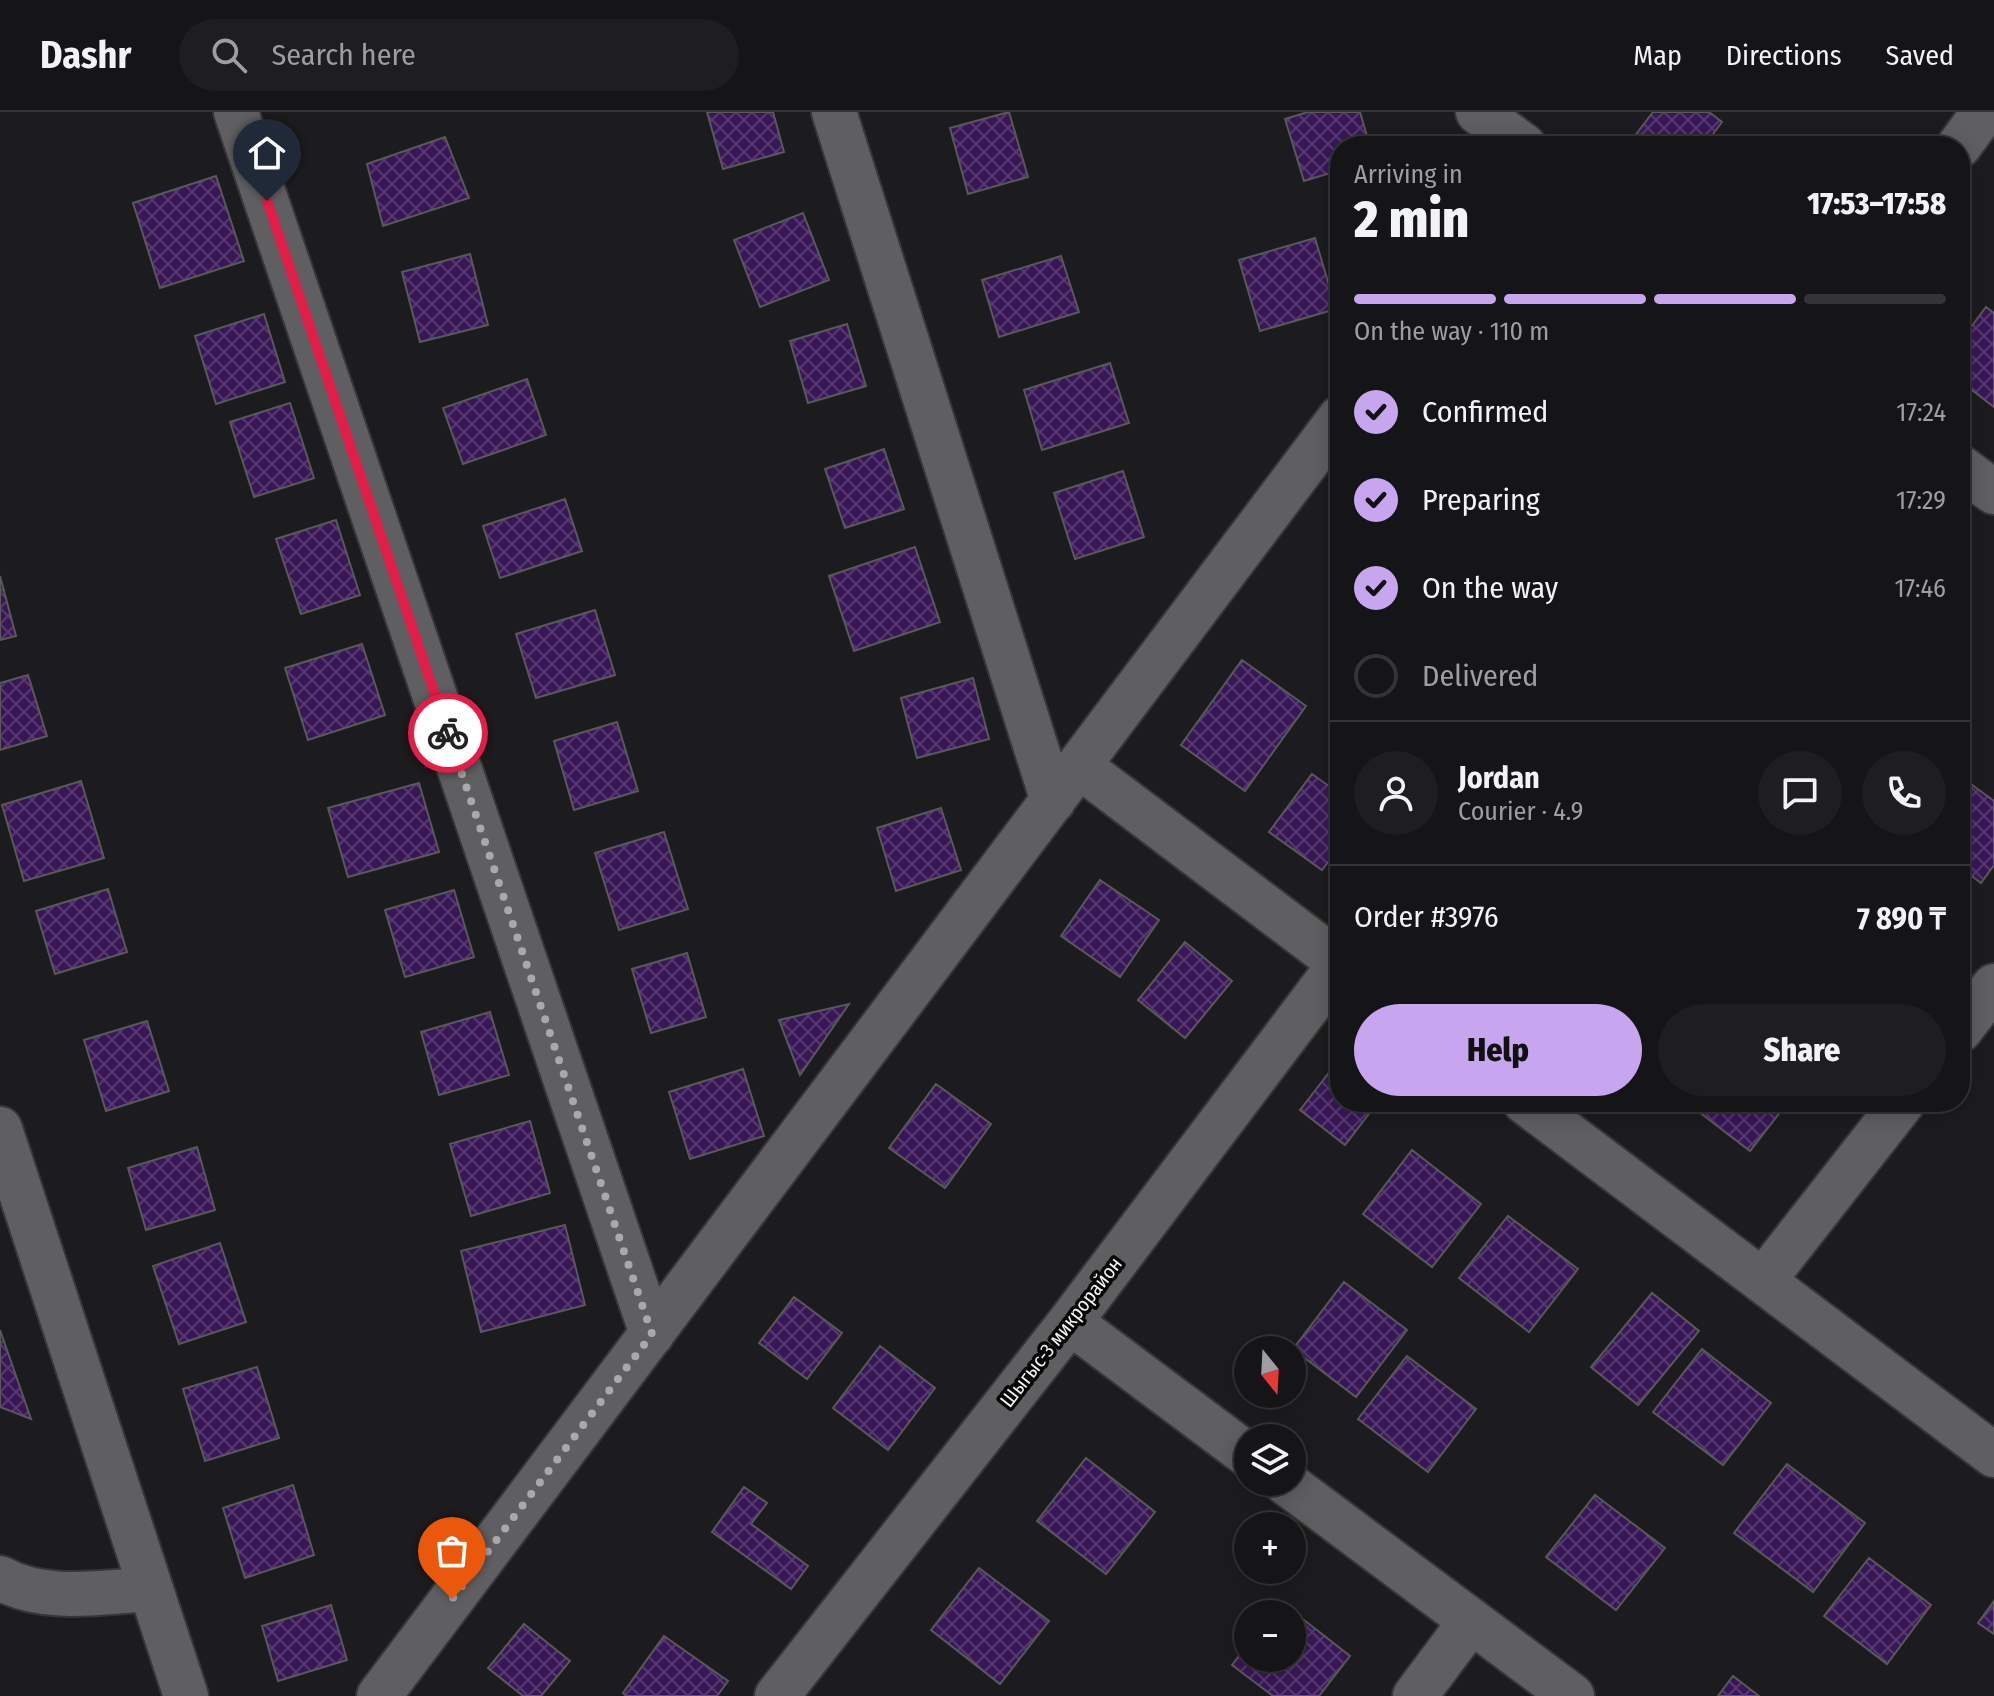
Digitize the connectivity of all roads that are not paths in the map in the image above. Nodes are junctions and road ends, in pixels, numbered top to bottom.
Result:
1 (236, 112) edge
2 (834, 112) edge
3 (1478, 112) edge
4 (1984, 112) edge
5 (1510, 136) edge
6 (1966, 136) edge
7 (1330, 431) edge
8 (1970, 474) edge
9 (1994, 492) edge
10 (1079, 766) junction
11 (1053, 801) junction
12 (1330, 956) edge
13 (1330, 977) edge
14 (1994, 986) edge
15 (1970, 1017) edge
16 (1538, 1112) edge
17 (1895, 1112) edge
18 (0, 1129) edge
19 (1763, 1281) junction
20 (1070, 1322) junction
21 (652, 1334) junction
22 (1234, 1445) edge
23 (1994, 1455) edge
24 (1304, 1496) edge
25 (0, 1578) edge
26 (151, 1589) junction
27 (1471, 1621) junction
28 (186, 1696) edge
29 (379, 1696) edge
30 (777, 1696) edge
31 (1415, 1696) edge
32 (1572, 1696) edge

1 - 21 street
2 - 11 street
3 - 5 street
4 - 6 street
7 - 10 street
8 - 9 street
10 - 11 street
10 - 12 street
11 - 21 street
13 - 20 street, Шыгыс-3 микрорайон
14 - 15 street
16 - 19 street
17 - 19 street
18 - 26 street
19 - 23 street
20 - 22 street
20 - 30 street, Шыгыс-3 микрорайон
21 - 29 street
24 - 27 street
25 - 26 street
26 - 28 street
27 - 31 street
27 - 32 street

